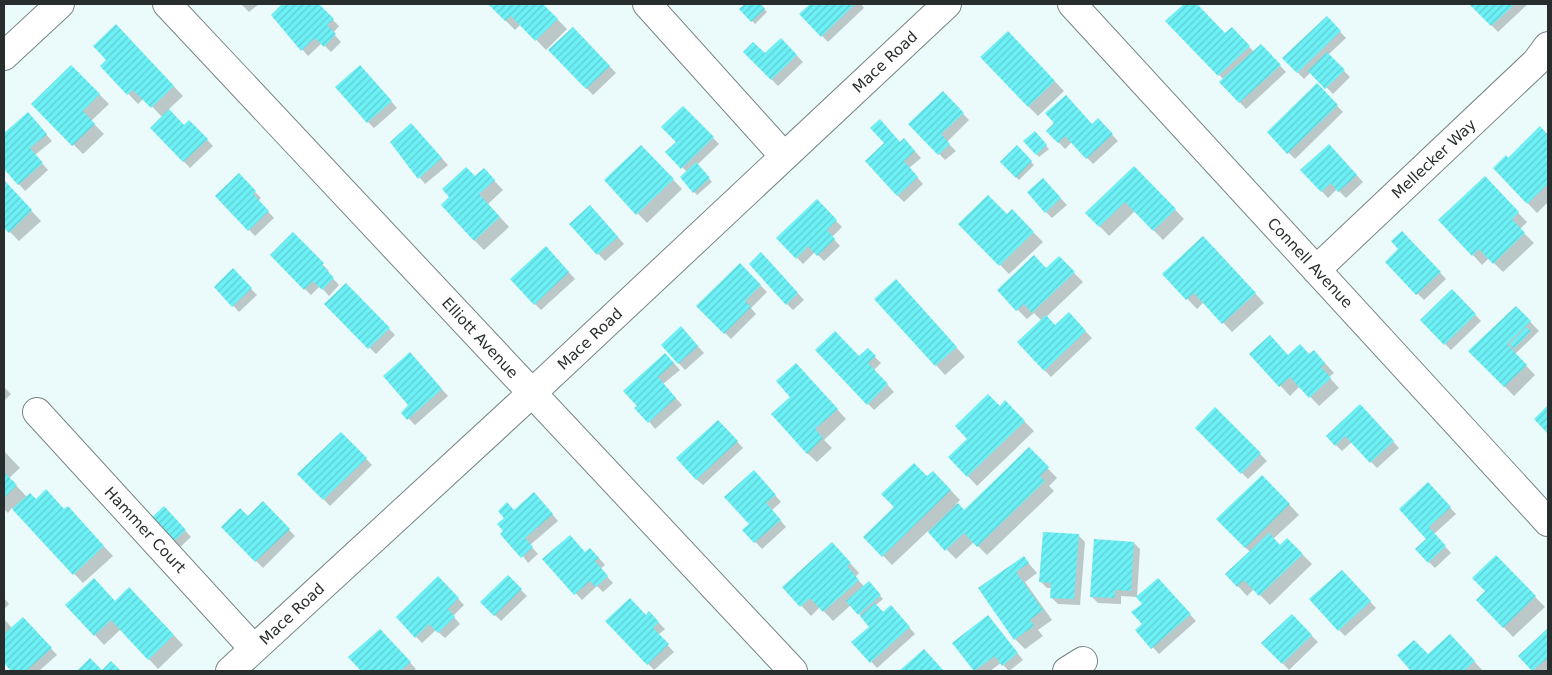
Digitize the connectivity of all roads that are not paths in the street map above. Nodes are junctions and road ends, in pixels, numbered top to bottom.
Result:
1 (60, 4) edge
2 (168, 4) edge
3 (647, 4) edge
4 (947, 4) edge
5 (1072, 4) edge
6 (1548, 46) edge
7 (4, 56) edge
8 (784, 156) junction
9 (1316, 270) junction
10 (532, 394) junction
11 (37, 412) dead end
12 (1548, 522) edge
13 (254, 649) junction
14 (230, 671) edge
15 (793, 671) edge

1 - 7 street
2 - 10 street, Elliott Avenue
3 - 8 street
4 - 8 street, Mace Road
5 - 9 street, Connell Avenue
6 - 9 street, Mellecker Way
8 - 10 street, Mace Road
9 - 12 street, Connell Avenue
10 - 13 street, Mace Road
10 - 15 street, Elliott Avenue
11 - 13 street, Hammer Court
13 - 14 street, Mace Road

